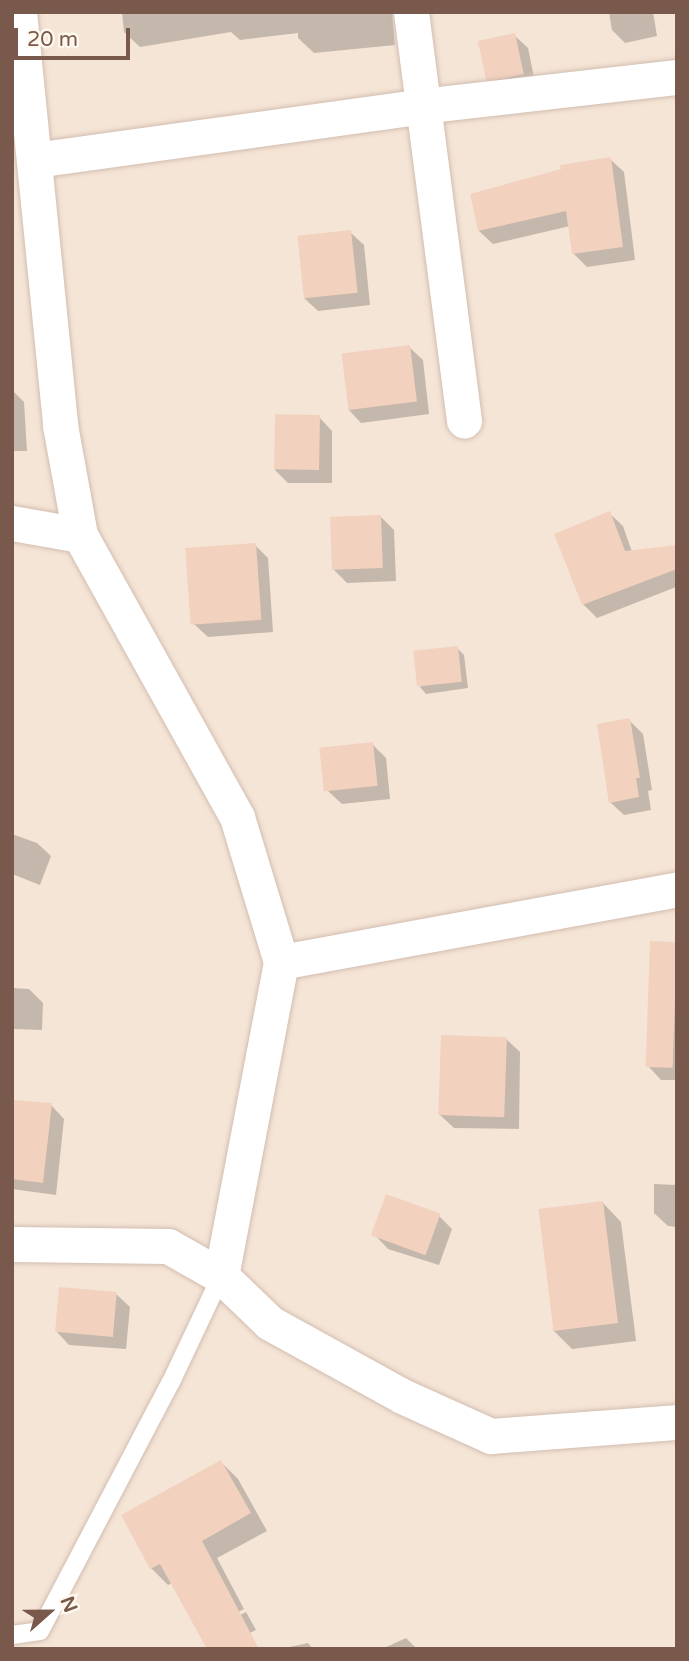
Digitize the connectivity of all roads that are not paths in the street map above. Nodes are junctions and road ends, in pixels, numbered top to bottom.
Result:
1 (19, 12) edge
2 (411, 12) edge
3 (677, 77) edge
4 (422, 106) junction
5 (35, 160) junction
6 (464, 421) dead end
7 (12, 523) edge
8 (80, 535) junction
9 (677, 889) edge
10 (281, 962) junction
11 (12, 1244) edge
12 (221, 1276) junction
13 (677, 1422) edge
14 (12, 1635) edge

1 - 5 street
2 - 4 street
3 - 4 street
4 - 5 street
4 - 6 street
5 - 8 street
7 - 8 street
8 - 10 street
9 - 10 street
10 - 12 street
11 - 12 street
12 - 13 street
12 - 14 lane

